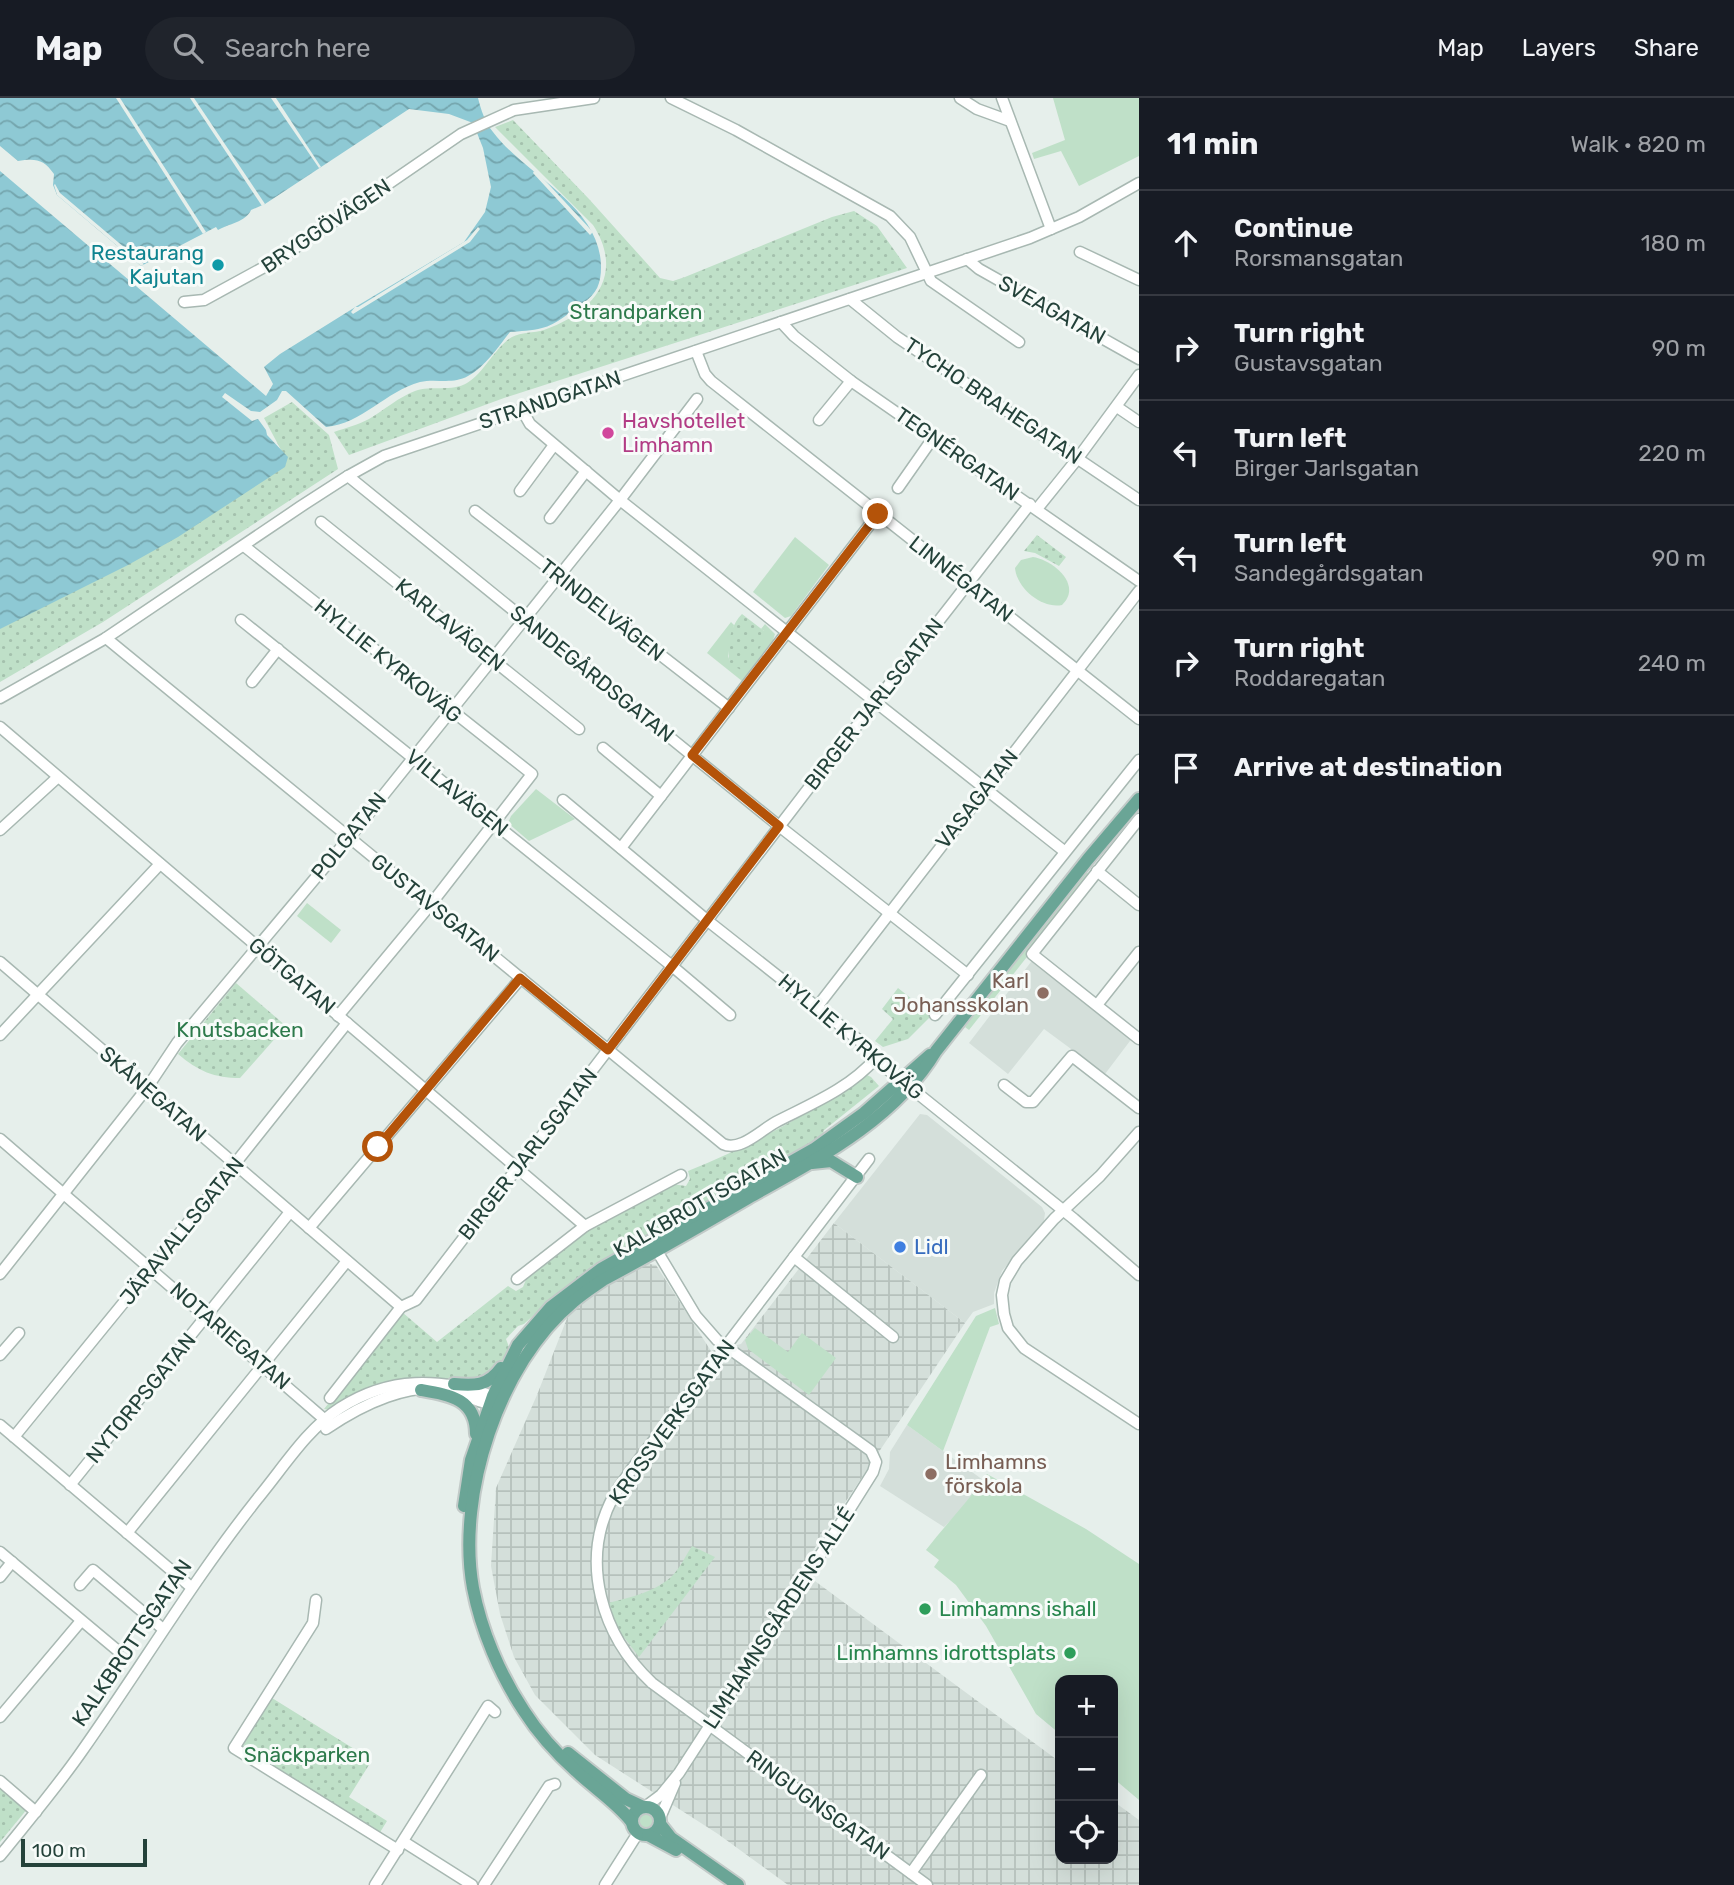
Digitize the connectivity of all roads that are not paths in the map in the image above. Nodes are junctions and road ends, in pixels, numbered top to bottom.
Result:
1 (594, 98) edge
2 (671, 98) edge
3 (960, 98) edge
4 (1002, 98) edge
5 (1010, 121) junction
6 (1139, 183) edge
7 (1051, 229) junction
8 (1080, 252) dead end
9 (967, 259) junction
10 (926, 272) junction
11 (1139, 280) edge
12 (850, 299) junction
13 (184, 302) dead end
14 (781, 322) junction
15 (1019, 342) dead end
16 (696, 351) junction
17 (1139, 359) edge
18 (1139, 375) edge
19 (851, 380) junction
20 (697, 398) dead end
21 (1117, 407) junction
22 (522, 410) junction
23 (819, 420) dead end
24 (1139, 422) edge
25 (933, 438) junction
26 (554, 445) junction
27 (1078, 458) junction
28 (586, 471) junction
29 (348, 476) junction
30 (898, 488) dead end
31 (520, 491) dead end
32 (620, 500) junction
33 (1139, 500) edge
34 (1033, 506) junction
35 (475, 512) dead end
36 (878, 514) junction
37 (550, 519) dead end
38 (320, 522) dead end
39 (244, 546) junction
40 (558, 577) junction
41 (1139, 581) edge
42 (968, 584) junction
43 (1139, 591) edge
44 (524, 619) junction
45 (241, 620) dead end
46 (787, 633) junction
47 (106, 638) junction
48 (278, 649) junction
49 (492, 659) junction
50 (1076, 670) junction
51 (252, 682) dead end
52 (0, 698) edge
53 (875, 703) junction
54 (729, 708) junction
55 (450, 711) junction
56 (1139, 719) edge
57 (0, 727) edge
58 (579, 729) dead end
59 (603, 748) dead end
60 (692, 755) junction
61 (413, 758) junction
62 (1139, 760) edge
63 (58, 777) junction
64 (984, 789) junction
65 (661, 796) junction
66 (1139, 799) edge
67 (563, 800) dead end
68 (1139, 819) edge
69 (495, 823) junction
70 (779, 826) junction
71 (0, 830) edge
72 (349, 838) junction
73 (621, 848) junction
74 (1064, 851) junction
75 (160, 864) junction
76 (1097, 871) junction
77 (431, 904) junction
78 (1139, 905) edge
79 (888, 913) junction
80 (708, 921) junction
81 (257, 946) junction
82 (1139, 952) edge
83 (0, 962) edge
84 (672, 966) junction
85 (968, 975) junction
86 (520, 978) junction
87 (38, 995) junction
88 (1097, 1005) junction
89 (817, 1007) junction
90 (730, 1015) dead end
91 (935, 1015) dead end
92 (338, 1016) junction
93 (347, 1023) junction
94 (0, 1035) edge
95 (1139, 1039) edge
96 (608, 1050) junction
97 (876, 1058) junction
98 (906, 1083) junction
99 (1003, 1085) dead end
100 (147, 1088) junction
101 (426, 1090) junction
102 (1139, 1108) edge
103 (1139, 1132) edge
104 (0, 1139) edge
105 (869, 1159) dead end
106 (235, 1164) junction
107 (808, 1164) junction
108 (517, 1168) junction
109 (681, 1175) dead end
110 (857, 1177) junction
111 (64, 1194) junction
112 (1063, 1210) junction
113 (290, 1212) junction
114 (584, 1226) junction
115 (309, 1228) junction
116 (657, 1251) junction
117 (794, 1257) junction
118 (347, 1261) junction
119 (151, 1269) junction
120 (0, 1273) edge
121 (1139, 1275) edge
122 (517, 1279) dead end
123 (401, 1307) junction
124 (207, 1317) junction
125 (19, 1333) dead end
126 (894, 1337) dead end
127 (518, 1345) junction
128 (725, 1347) junction
129 (0, 1355) edge
130 (262, 1364) junction
131 (454, 1384) junction
132 (421, 1390) junction
133 (330, 1398) dead end
134 (494, 1402) junction
135 (329, 1422) junction
136 (1139, 1424) edge
137 (0, 1425) edge
138 (14, 1437) junction
139 (475, 1444) junction
140 (70, 1485) junction
141 (127, 1533) junction
142 (0, 1552) edge
143 (12, 1562) junction
144 (0, 1577) edge
145 (80, 1585) dead end
146 (191, 1587) junction
147 (473, 1587) junction
148 (316, 1600) dead end
149 (81, 1621) junction
150 (163, 1629) junction
151 (117, 1650) dead end
152 (507, 1680) junction
153 (495, 1712) dead end
154 (0, 1717) edge
155 (709, 1726) junction
156 (679, 1773) junction
157 (981, 1775) dead end
158 (0, 1781) edge
159 (555, 1784) dead end
160 (644, 1807) junction
161 (36, 1812) junction
162 (660, 1821) junction
163 (639, 1830) junction
164 (401, 1846) junction
165 (0, 1856) edge
166 (911, 1873) junction
167 (375, 1885) edge
168 (472, 1885) edge
169 (484, 1885) edge
170 (606, 1885) edge
171 (728, 1885) edge
172 (737, 1885) edge
173 (927, 1885) edge

1 - 13 street, BRYGGÖVÄGEN
2 - 10 street
3 - 5 street
4 - 5 street
5 - 7 street
6 - 7 street, STRANDGATAN
7 - 9 street, STRANDGATAN
8 - 11 street
9 - 10 street, STRANDGATAN
9 - 17 street, SVEAGATAN
10 - 12 street, STRANDGATAN
10 - 15 street
12 - 14 street, STRANDGATAN
12 - 27 street, TYCHO BRAHEGATAN
14 - 16 street, STRANDGATAN
14 - 19 street, TEGNÉRGATAN
16 - 22 street, STRANDGATAN
16 - 36 street, LINNÉGATAN
18 - 21 street, BIRGER JARLSGATAN
19 - 23 street
19 - 25 street, TEGNÉRGATAN
20 - 32 street, POLGATAN
21 - 24 street
21 - 27 street, BIRGER JARLSGATAN
22 - 26 street
22 - 29 street, STRANDGATAN
25 - 30 street
25 - 34 street, TEGNÉRGATAN
26 - 28 street
26 - 31 street
27 - 33 street, TYCHO BRAHEGATAN
27 - 34 street, BIRGER JARLSGATAN
28 - 32 street
28 - 37 street
29 - 39 street, STRANDGATAN
29 - 44 street, SANDEGÅRDSGATAN
32 - 40 street, POLGATAN
32 - 46 street
34 - 41 street, TEGNÉRGATAN
34 - 42 street, BIRGER JARLSGATAN
35 - 40 street, TRINDELVÄGEN
36 - 42 street, LINNÉGATAN
36 - 46 street
38 - 49 street, KARLAVÄGEN
39 - 47 street, STRANDGATAN
39 - 55 street, HYLLIE KYRKOVÄG
40 - 44 street, POLGATAN
40 - 54 street, TRINDELVÄGEN
42 - 50 street, LINNÉGATAN
42 - 53 street, BIRGER JARLSGATAN
43 - 50 street, VASAGATAN
44 - 49 street, POLGATAN
44 - 60 street, SANDEGÅRDSGATAN
45 - 48 street, VILLAVÄGEN
46 - 53 street
46 - 54 street
47 - 52 street, STRANDGATAN
47 - 72 street, GUSTAVSGATAN
48 - 51 street
48 - 61 street, VILLAVÄGEN
49 - 55 street, POLGATAN
49 - 58 street, KARLAVÄGEN
50 - 56 street, LINNÉGATAN
50 - 64 street, VASAGATAN
53 - 64 street
53 - 70 street, BIRGER JARLSGATAN
54 - 60 street
55 - 61 street, POLGATAN
55 - 69 street, HYLLIE KYRKOVÄG
57 - 63 street, GÖTGATAN
59 - 65 street
60 - 65 street
60 - 70 street, SANDEGÅRDSGATAN
61 - 69 street, VILLAVÄGEN
61 - 72 street, POLGATAN
62 - 74 street
63 - 71 street
63 - 75 street, GÖTGATAN
64 - 74 street
64 - 79 street, VASAGATAN
65 - 73 street
66 - 98 main road, KALKBROTTSGATAN
67 - 73 street, HYLLIE KYRKOVÄG
68 - 76 street
69 - 77 street
69 - 84 street, VILLAVÄGEN
70 - 79 street, SANDEGÅRDSGATAN
70 - 80 street, BIRGER JARLSGATAN
72 - 77 street, GUSTAVSGATAN
72 - 81 street, POLGATAN
73 - 80 street, HYLLIE KYRKOVÄG
74 - 85 street
75 - 81 street, GÖTGATAN
75 - 87 street
76 - 78 street
76 - 88 street
77 - 86 street, GUSTAVSGATAN
77 - 92 street
79 - 85 street, SANDEGÅRDSGATAN
79 - 89 street, VASAGATAN
80 - 84 street, BIRGER JARLSGATAN
80 - 89 street, HYLLIE KYRKOVÄG
81 - 92 street, GÖTGATAN
81 - 100 street, POLGATAN
82 - 88 street
83 - 87 street, SKÅNEGATAN
84 - 90 street, VILLAVÄGEN
84 - 96 street, BIRGER JARLSGATAN
85 - 91 street
86 - 96 street, GUSTAVSGATAN
86 - 101 street
87 - 94 street
87 - 100 street, SKÅNEGATAN
88 - 95 street
89 - 97 street, HYLLIE KYRKOVÄG
92 - 93 street, GÖTGATAN
93 - 101 street, GÖTGATAN
93 - 106 street, JÄRAVALLSGATAN
96 - 97 street, GUSTAVSGATAN
96 - 108 street, BIRGER JARLSGATAN
97 - 98 street, HYLLIE KYRKOVÄG
98 - 107 main road, KALKBROTTSGATAN
98 - 112 street, HYLLIE KYRKOVÄG
98 - 127 main road, KALKBROTTSGATAN
99 - 102 street
100 - 106 street, SKÅNEGATAN
100 - 111 street, POLGATAN
101 - 108 street, GÖTGATAN
101 - 115 street
103 - 112 street
104 - 111 street, NOTARIEGATAN
105 - 110 street, KROSSVERKSGATAN
106 - 113 street, SKÅNEGATAN
106 - 119 street, JÄRAVALLSGATAN
107 - 110 main road
107 - 116 main road, KALKBROTTSGATAN
108 - 114 street, GÖTGATAN
108 - 123 street, BIRGER JARLSGATAN
109 - 114 street
110 - 117 street, KROSSVERKSGATAN
111 - 119 street, NOTARIEGATAN
111 - 120 street, POLGATAN
112 - 121 street, HYLLIE KYRKOVÄG
112 - 136 street
113 - 115 street, SKÅNEGATAN
113 - 124 street, NYTORPSGATAN
114 - 122 street
115 - 118 street, SKÅNEGATAN
116 - 128 street
116 - 134 main road, KALKBROTTSGATAN
117 - 126 street
117 - 128 street, KROSSVERKSGATAN
118 - 123 street, SKÅNEGATAN
118 - 130 street
119 - 124 street, NOTARIEGATAN
119 - 138 street, JÄRAVALLSGATAN
123 - 133 street, BIRGER JARLSGATAN
124 - 130 street, NOTARIEGATAN
124 - 140 street, NYTORPSGATAN
125 - 129 street
127 - 131 main road
127 - 134 main road, KALKBROTTSGATAN
128 - 155 street, KROSSVERKSGATAN
128 - 155 street, LIMHAMNSGÅRDENS ALLÉ
130 - 135 street, NOTARIEGATAN
130 - 141 street
131 - 134 street, KALKBROTTSGATAN
131 - 135 street, KALKBROTTSGATAN
132 - 134 street, KALKBROTTSGATAN
132 - 135 street, KALKBROTTSGATAN
132 - 139 main road
134 - 139 main road, KALKBROTTSGATAN
134 - 147 main road
135 - 146 street, KALKBROTTSGATAN
137 - 138 street
138 - 140 street
139 - 147 main road, KALKBROTTSGATAN
140 - 141 street
141 - 146 street
142 - 143 street
143 - 144 street
143 - 149 street
145 - 150 street
146 - 150 street, KALKBROTTSGATAN
147 - 152 main road
148 - 164 street
149 - 151 street
149 - 154 street
150 - 161 street, KALKBROTTSGATAN
152 - 160 main road
152 - 163 main road
153 - 164 street
155 - 156 street, LIMHAMNSGÅRDENS ALLÉ
155 - 166 street, RINGUGNSGATAN
156 - 160 street, LIMHAMNSGÅRDENS ALLÉ
156 - 162 street, LIMHAMNSGÅRDENS ALLÉ
157 - 166 street
158 - 161 street
159 - 169 street
160 - 162 main road
160 - 163 main road
161 - 165 street, KALKBROTTSGATAN
162 - 163 main road
162 - 172 main road
163 - 170 street
163 - 171 main road
164 - 167 street
164 - 168 street
166 - 173 street, RINGUGNSGATAN

